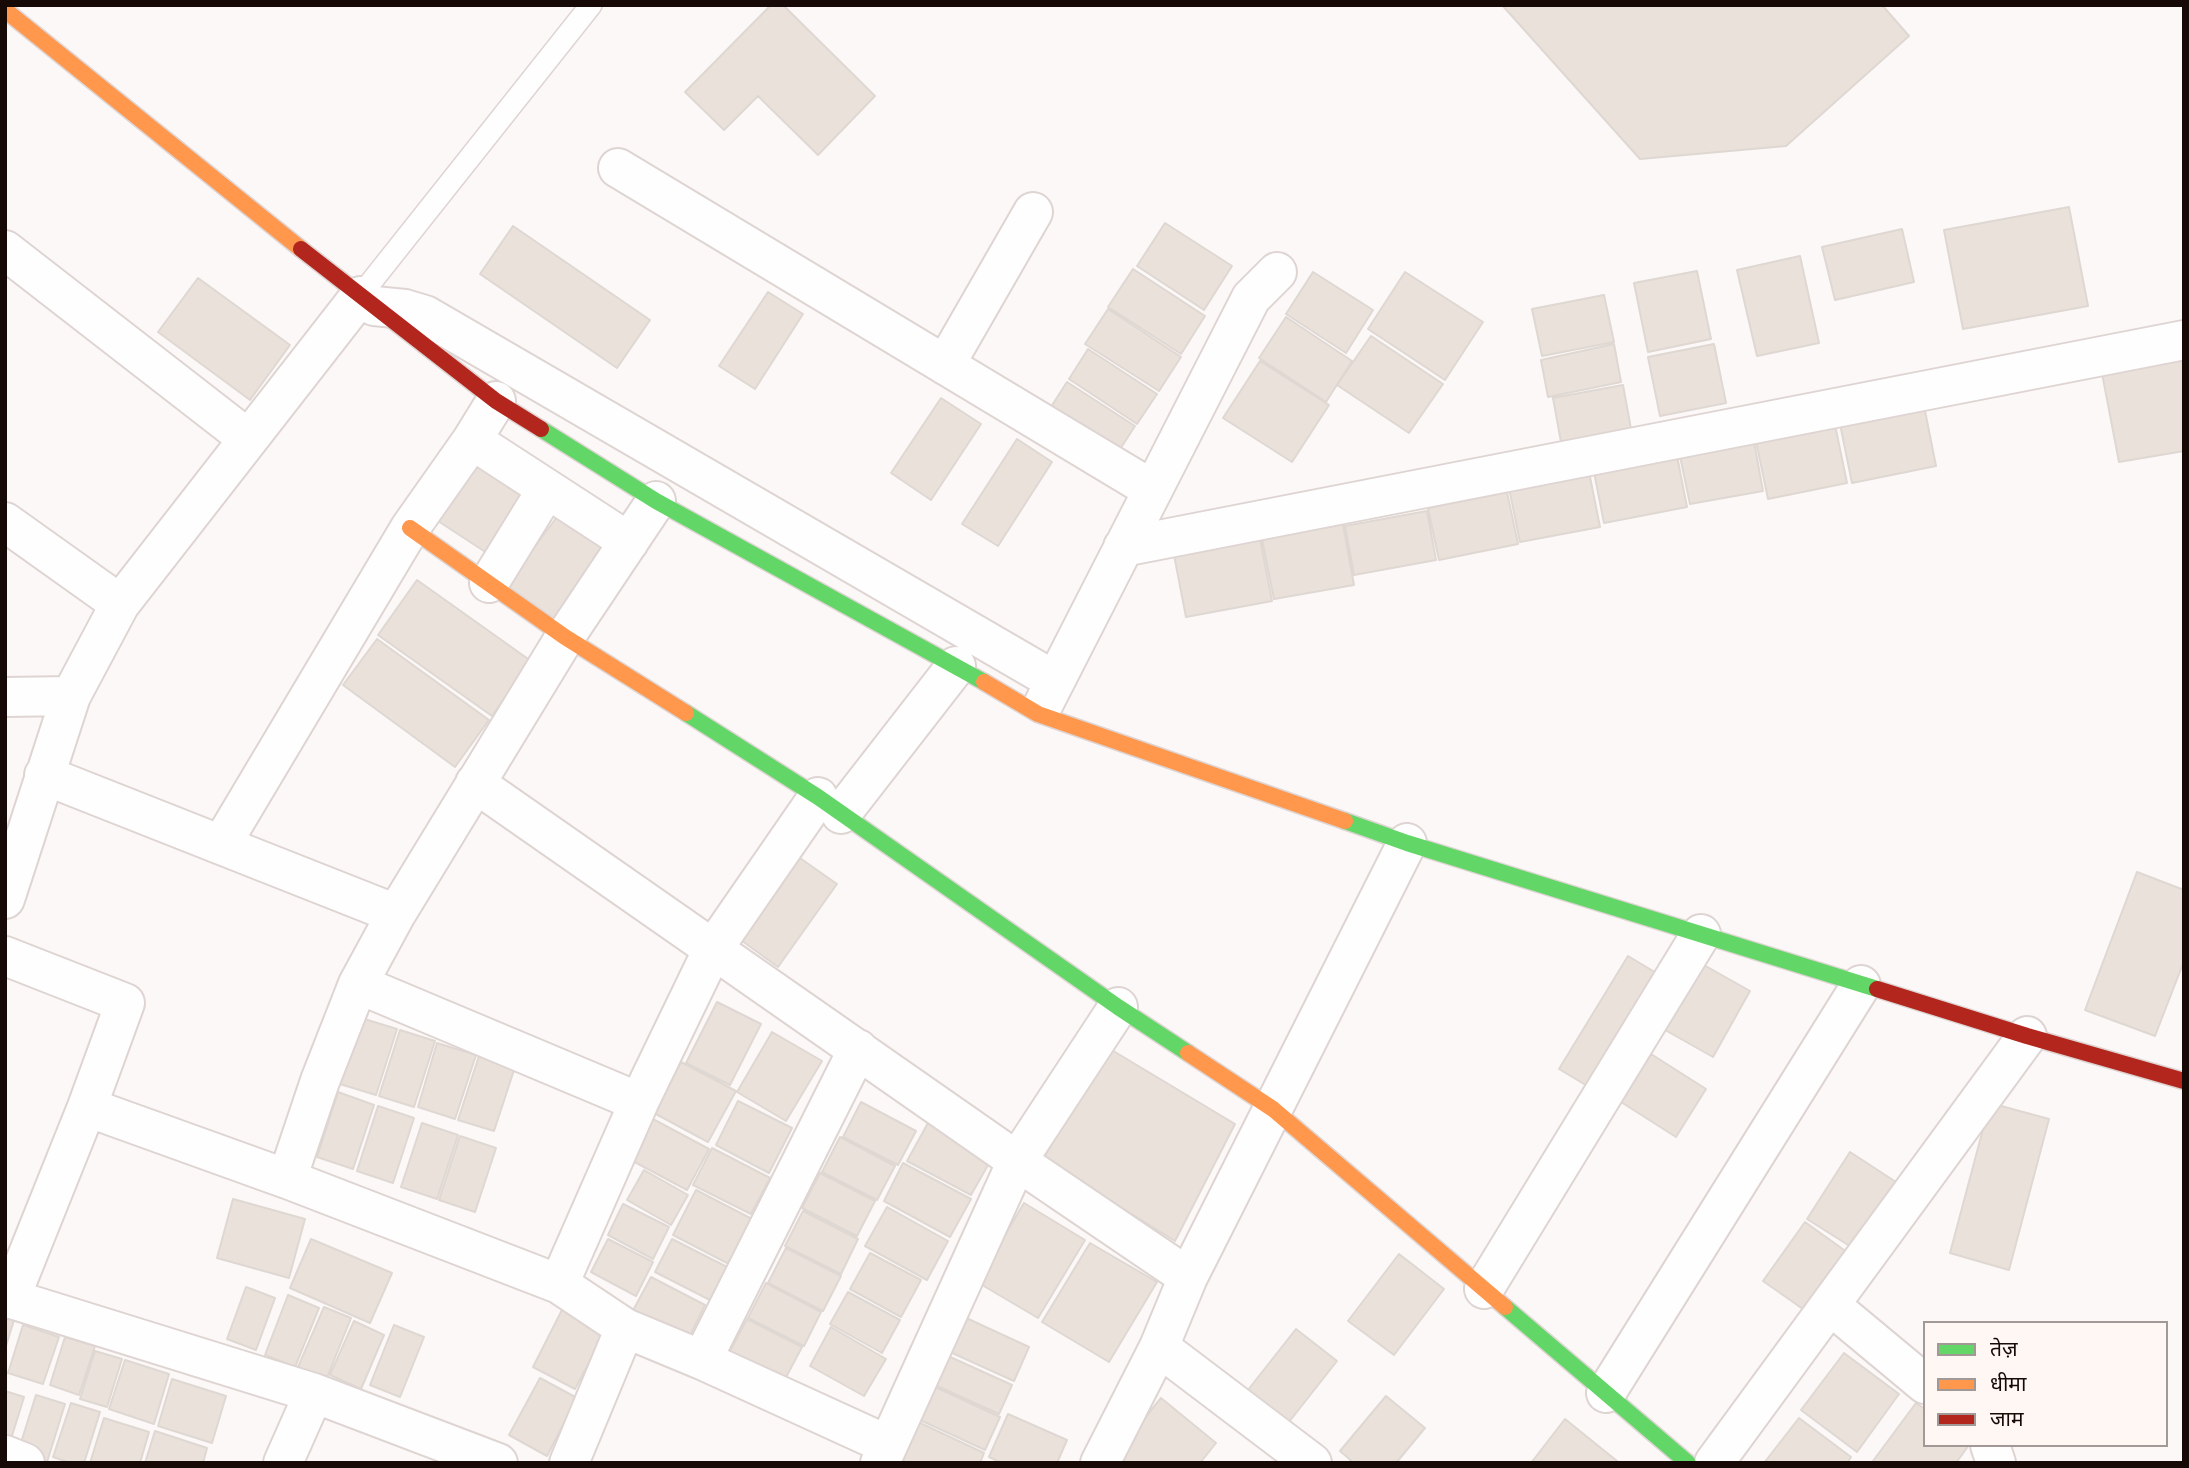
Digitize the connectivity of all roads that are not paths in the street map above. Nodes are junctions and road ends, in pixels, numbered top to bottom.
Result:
1 (592, 5) edge
2 (5, 10) edge
3 (618, 168) dead end
4 (1033, 212) dead end
5 (5, 250) edge
6 (1277, 272) dead end
7 (367, 301) junction
8 (2184, 340) edge
9 (945, 365) junction
10 (496, 401) junction
11 (247, 438) junction
12 (472, 440) junction
13 (547, 489) junction
14 (1153, 490) junction
15 (656, 501) junction
16 (5, 522) edge
17 (410, 528) junction
18 (629, 542) junction
19 (1123, 547) junction
20 (489, 583) junction
21 (120, 604) junction
22 (565, 637) junction
23 (956, 666) junction
24 (1055, 681) junction
25 (71, 696) junction
26 (5, 697) edge
27 (1038, 714) junction
28 (44, 775) junction
29 (475, 783) junction
30 (830, 806) junction
31 (1406, 843) junction
32 (221, 845) junction
33 (5, 899) edge
34 (396, 914) junction
35 (1701, 934) junction
36 (713, 950) junction
37 (5, 956) edge
38 (359, 984) junction
39 (1861, 985) junction
40 (1118, 1007) junction
41 (2027, 1037) junction
42 (858, 1049) junction
43 (2184, 1082) edge
44 (639, 1102) junction
45 (88, 1107) junction
46 (1273, 1109) junction
47 (1017, 1161) junction
48 (287, 1179) junction
49 (1188, 1277) junction
50 (559, 1283) junction
51 (1484, 1289) junction
52 (8, 1298) edge
53 (1830, 1305) junction
54 (625, 1328) junction
55 (1159, 1347) junction
56 (702, 1360) junction
57 (1923, 1382) edge
58 (314, 1393) junction
59 (1606, 1393) junction
60 (884, 1454) edge
61 (5, 1455) edge
62 (488, 1461) edge
63 (25, 1463) edge
64 (283, 1463) edge
65 (569, 1463) edge
66 (1101, 1463) edge
67 (1312, 1463) edge
68 (1688, 1463) edge
69 (1714, 1463) edge

1 - 7 lane
2 - 7 street
3 - 9 street
4 - 9 street
5 - 11 street
6 - 14 street
7 - 10 street
7 - 11 street
7 - 24 street
8 - 19 street
9 - 14 street
10 - 12 street
10 - 15 street
11 - 21 street
12 - 13 street
12 - 17 street
13 - 18 street
13 - 20 street
14 - 19 street
15 - 18 street
15 - 23 street
16 - 21 street
17 - 20 street
17 - 32 street
18 - 22 street
19 - 24 street
20 - 22 street
21 - 25 street
22 - 29 street
22 - 30 street
23 - 27 street
23 - 30 street
24 - 27 street
25 - 26 street
25 - 28 street
27 - 31 street
28 - 32 street
28 - 33 street
29 - 34 street
29 - 36 street
30 - 36 street
30 - 40 street
31 - 35 street
31 - 46 street
32 - 34 street
34 - 38 street
35 - 39 street
35 - 51 street
36 - 42 street
36 - 44 street
37 - 45 street
38 - 44 street
38 - 48 street
39 - 41 street
39 - 59 street
40 - 46 street
40 - 47 street
41 - 43 street
41 - 53 street
42 - 47 street
42 - 56 street
44 - 50 street
45 - 48 street
45 - 52 street
46 - 49 street
46 - 51 street
47 - 49 street
47 - 60 street
48 - 50 street
49 - 55 street
50 - 54 street
51 - 59 street
52 - 58 street
53 - 57 street
53 - 69 street
54 - 56 street
54 - 65 street
55 - 66 street
55 - 67 street
56 - 60 street
58 - 62 street
58 - 64 street
59 - 68 street
61 - 63 street

